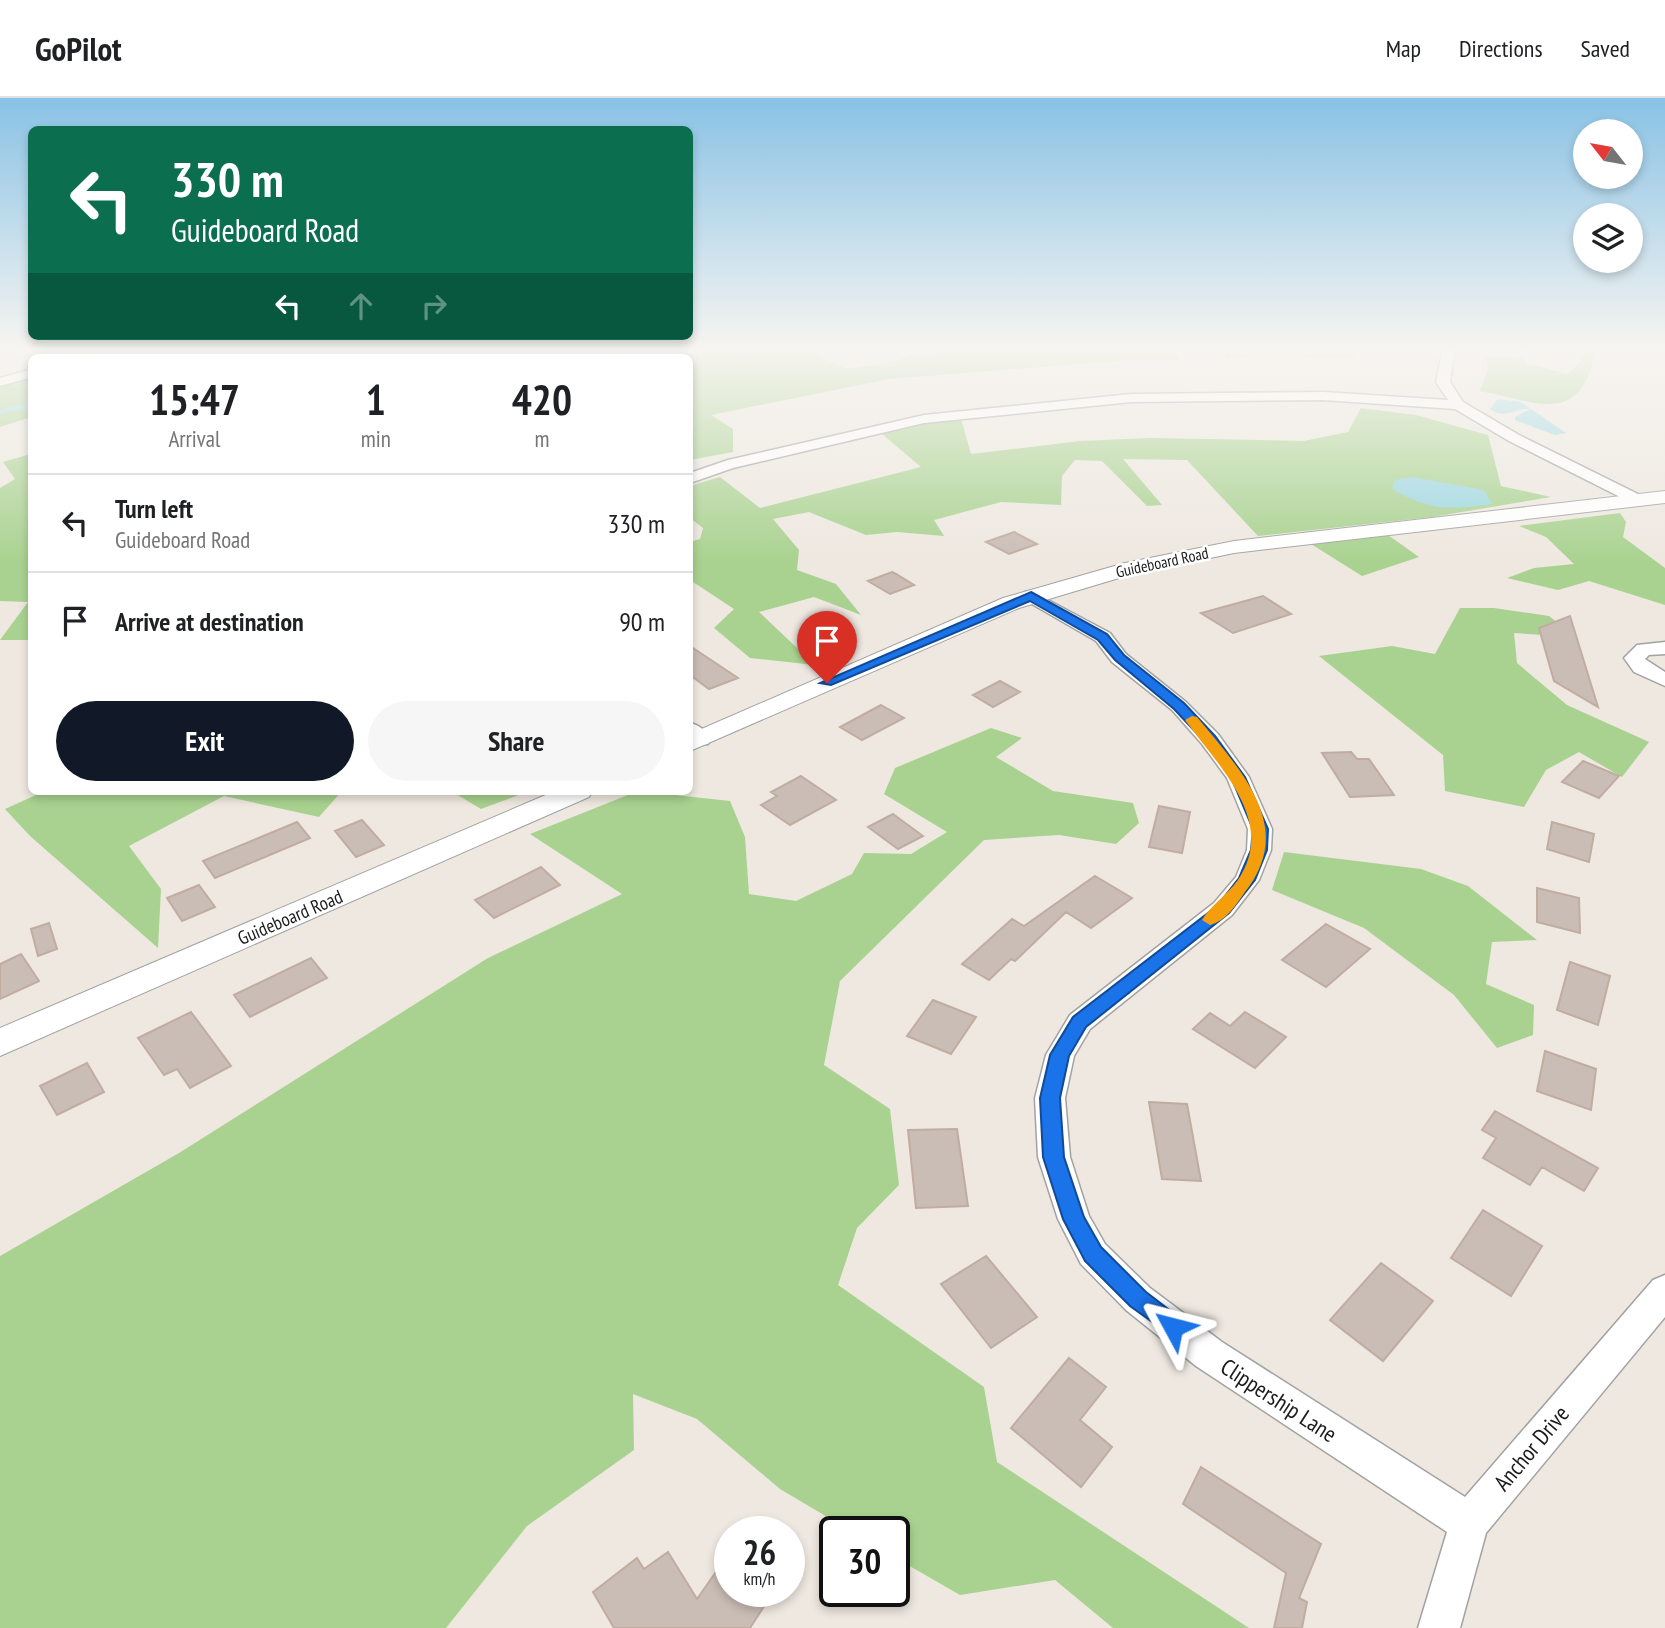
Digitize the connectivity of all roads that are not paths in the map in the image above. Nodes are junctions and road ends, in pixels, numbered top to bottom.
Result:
1 (930, 418) edge
2 (1481, 418) edge
3 (693, 477) edge
4 (1665, 497) edge
5 (1639, 500) junction
6 (1021, 600) junction
7 (1665, 648) edge
8 (1665, 680) edge
9 (693, 737) edge
10 (570, 795) edge
11 (0, 1043) edge
12 (1665, 1291) edge
13 (1469, 1523) junction
14 (1439, 1628) edge

1 - 3 street
2 - 5 street
4 - 5 street, Guideboard Road
5 - 6 street, Guideboard Road
6 - 9 street, Guideboard Road
6 - 13 street, Clippership Lane
7 - 8 street
10 - 11 street, Guideboard Road
12 - 13 street, Anchor Drive
13 - 14 street, Anchor Drive

